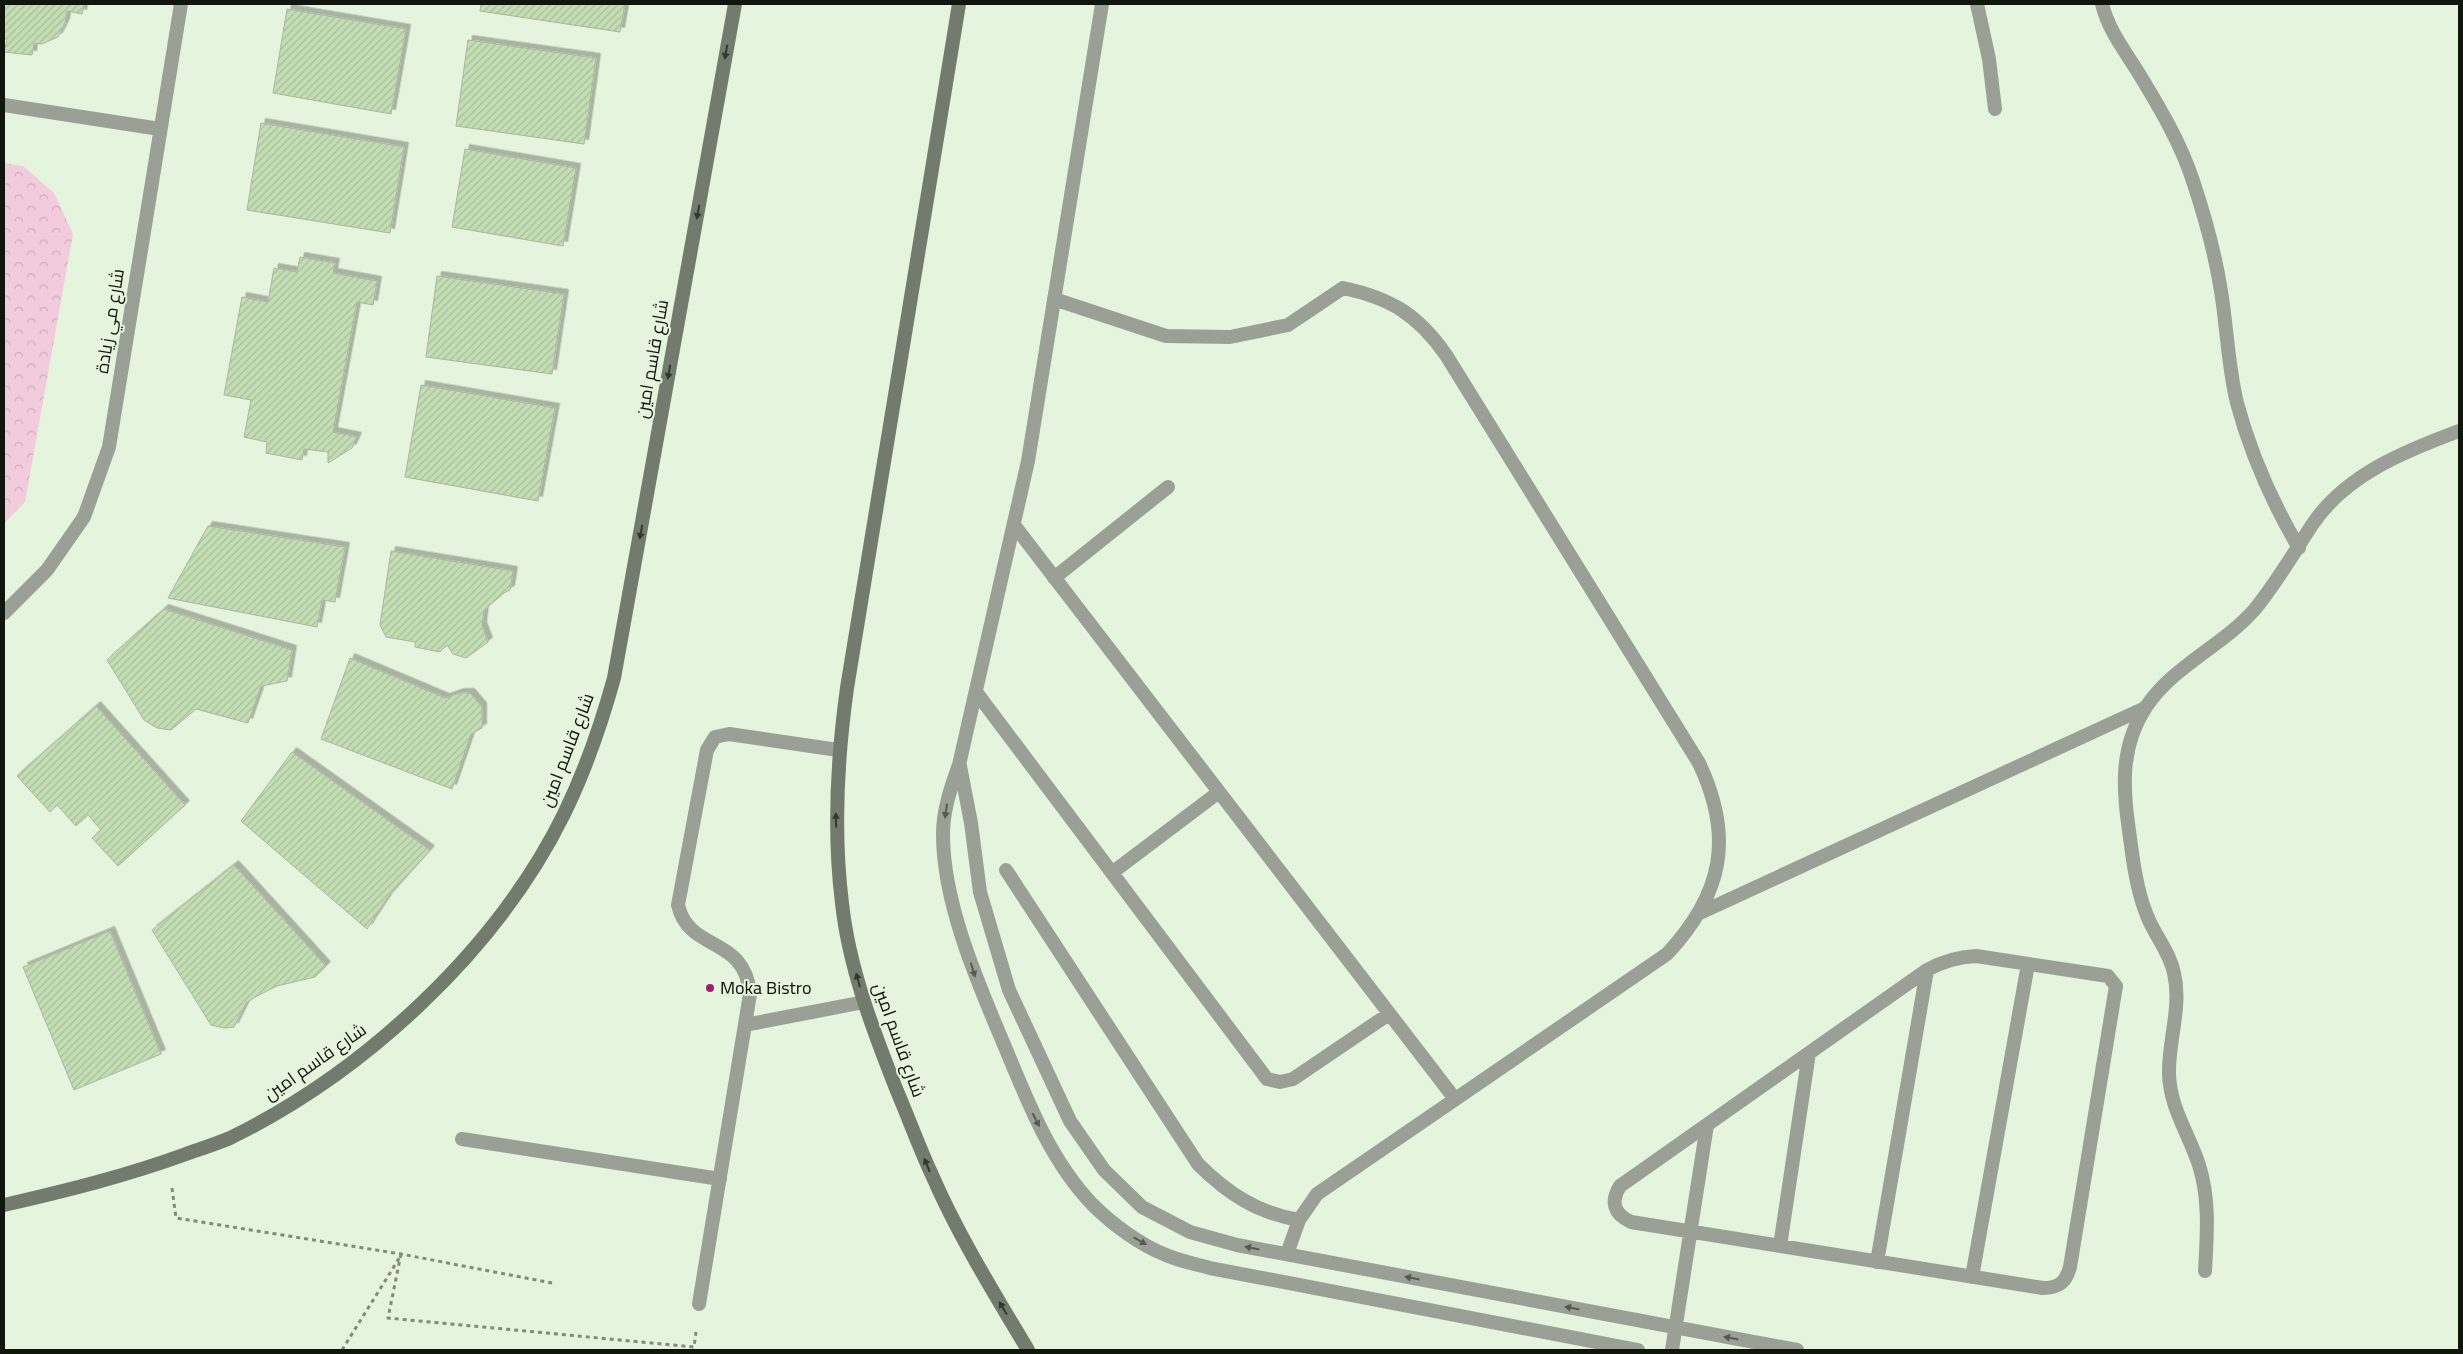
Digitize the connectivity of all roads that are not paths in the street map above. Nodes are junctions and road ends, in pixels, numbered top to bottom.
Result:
1 (181, 4) edge
2 (735, 4) edge
3 (959, 4) edge
4 (1102, 4) edge
5 (1977, 4) edge
6 (2102, 4) edge
7 (4, 105) edge
8 (1994, 109) dead end
9 (160, 129) junction
10 (1054, 299) junction
11 (2459, 431) edge
12 (1168, 487) dead end
13 (1014, 525) junction
14 (2299, 548) junction
15 (1054, 578) junction
16 (4, 613) edge
17 (976, 692) junction
18 (2145, 708) junction
19 (838, 750) junction
20 (960, 765) junction
21 (1220, 792) junction
22 (1006, 870) dead end
23 (1113, 872) junction
24 (1700, 913) junction
25 (2028, 964) junction
26 (1927, 970) junction
27 (864, 1002) junction
28 (1389, 1014) junction
29 (745, 1025) junction
30 (1809, 1053) junction
31 (1455, 1099) junction
32 (1707, 1125) junction
33 (462, 1139) dead end
34 (720, 1179) junction
35 (4, 1205) edge
36 (1299, 1220) junction
37 (1691, 1231) junction
38 (1780, 1246) junction
39 (1288, 1254) junction
40 (1877, 1262) junction
41 (2205, 1271) dead end
42 (1972, 1277) junction
43 (699, 1304) road end
44 (1676, 1327) junction
45 (1028, 1350) edge
46 (1638, 1350) edge
47 (1672, 1350) edge
48 (1796, 1350) edge

1 - 9 street, شارع مي زيادة
2 -> 35 main road, شارع قاسم امين
3 - 19 main road, شارع قاسم امين
4 - 10 street
5 - 8 street
6 - 14 street
7 - 9 street
9 - 16 street, شارع مي زيادة
10 - 13 street
10 - 24 street
11 - 14 street
12 - 15 street
13 - 15 street
13 - 17 street
14 - 18 street
15 - 21 street
17 - 20 street
17 - 23 street
18 - 24 street
18 - 41 street
27 -> 19 main road, شارع قاسم امين
19 - 29 street
39 -> 20 street
20 -> 46 street
21 - 23 street
21 - 28 street
22 - 36 street
23 - 28 street
24 - 31 street
25 - 26 street
25 - 42 street
25 - 42 street
26 - 30 street
26 - 40 street
27 - 29 street
45 -> 27 main road, شارع قاسم امين
28 - 31 street
29 - 34 street
30 - 32 street
30 - 38 street
31 - 36 street
32 - 37 street
32 - 37 street
33 - 34 street
34 - 43 street
36 - 39 street
37 - 38 street
37 - 44 street
38 - 40 street
44 -> 39 street
40 - 42 street
44 - 47 street
48 -> 44 street

